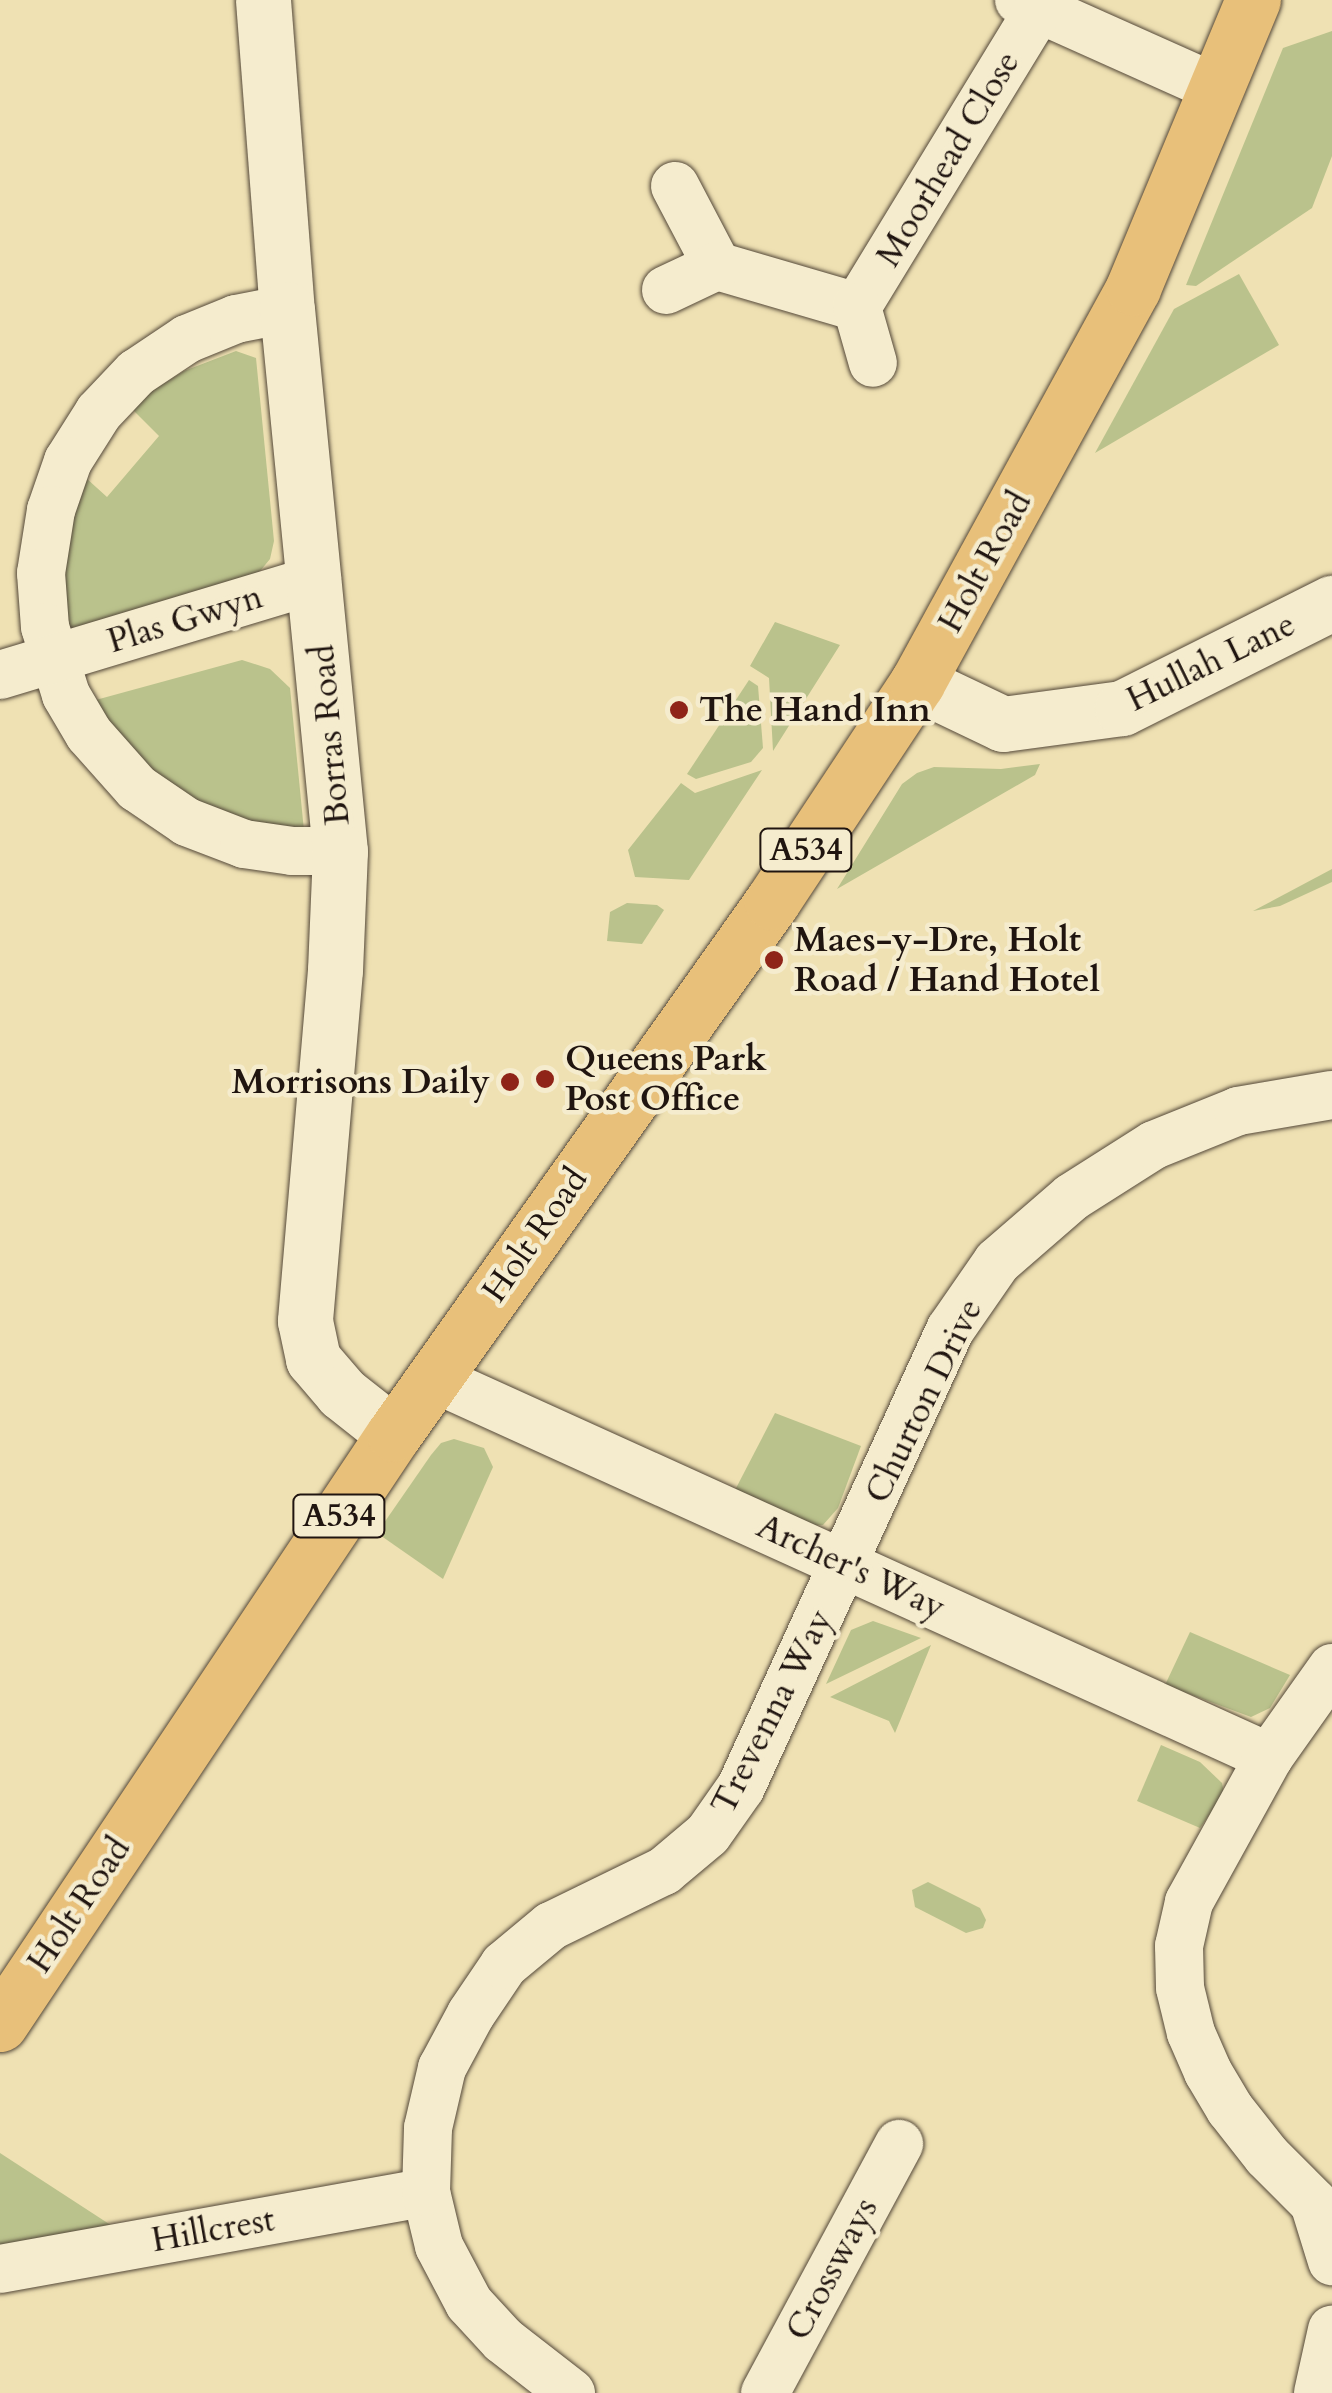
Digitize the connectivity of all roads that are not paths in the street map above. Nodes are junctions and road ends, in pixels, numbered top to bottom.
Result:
1 (263, 0) edge
2 (1253, 0) edge
3 (1029, 6) edge
4 (1216, 88) junction
5 (675, 186) dead end
6 (716, 266) junction
7 (666, 290) dead end
8 (857, 306) junction
9 (287, 309) junction
10 (872, 362) dead end
11 (317, 579) junction
12 (1332, 603) edge
13 (52, 659) junction
14 (0, 674) edge
15 (917, 683) junction
16 (340, 851) junction
17 (1332, 1094) edge
18 (433, 1378) junction
19 (394, 1434) junction
20 (846, 1564) junction
21 (1325, 1695) edge
22 (1269, 1758) junction
23 (0, 2024) edge
24 (899, 2144) dead end
25 (426, 2192) junction
26 (1323, 2211) edge
27 (1332, 2261) edge
28 (0, 2269) edge
29 (1332, 2330) edge
30 (571, 2393) edge
31 (764, 2393) edge
32 (1318, 2393) edge

1 - 9 street, Borras Road
2 - 4 main road, Holt Road / A534
3 - 4 street
3 - 8 street, Moorhead Close
4 - 15 main road, Holt Road / A534
5 - 6 street
6 - 7 street
6 - 8 street, Moorhead Close
8 - 10 street, Moorhead Close
9 - 11 street, Borras Road
9 - 13 street
11 - 13 street, Plas Gwyn
11 - 16 street, Borras Road
12 - 15 street, Hullah Lane
13 - 14 street, Plas Gwyn
13 - 16 street
15 - 18 main road, Holt Road / A534
16 - 19 street, Borras Road
17 - 20 street, Churton Drive
18 - 19 main road, Holt Road / A534
18 - 20 street, Archer's Way
19 - 23 main road, Holt Road / A534
20 - 22 street, Archer's Way
20 - 25 street, Trevenna Way
21 - 22 street
22 - 26 street
24 - 31 street, Crossways
25 - 28 street, Hillcrest
25 - 30 street, Trevenna Way
26 - 27 street
29 - 32 street

